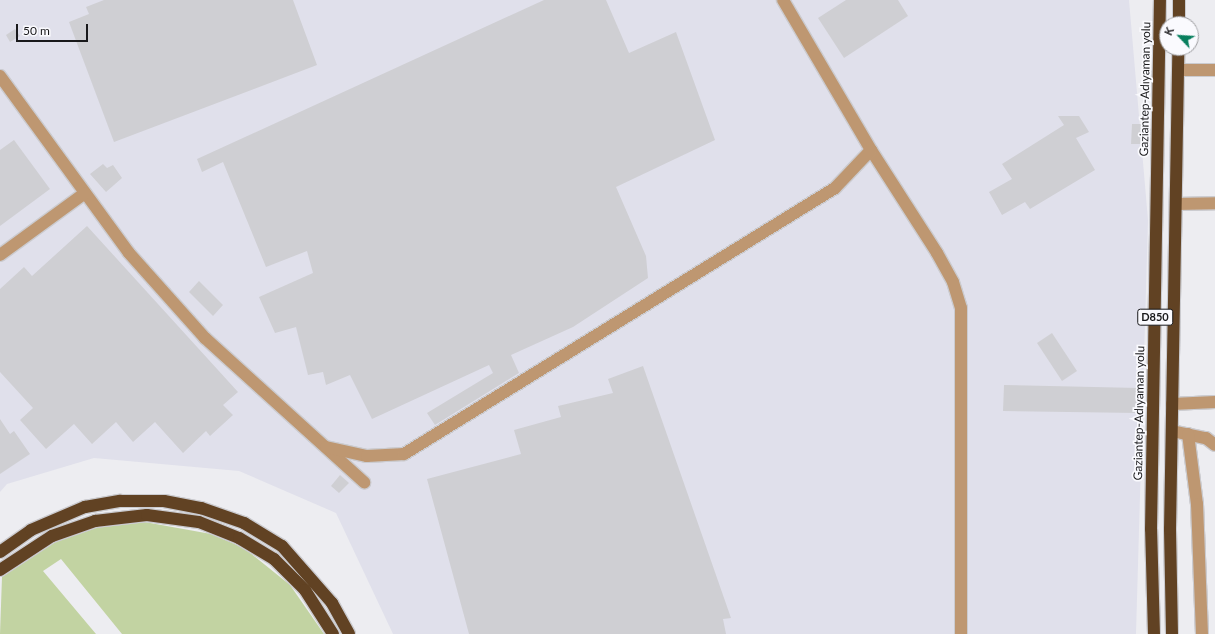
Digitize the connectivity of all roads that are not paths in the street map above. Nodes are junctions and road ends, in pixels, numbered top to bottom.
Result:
1 (783, 0) edge
2 (1160, 0) edge
3 (1179, 0) edge
4 (1179, 16) edge
5 (1178, 56) edge
6 (1178, 70) junction
7 (1215, 70) edge
8 (0, 76) edge
9 (871, 150) junction
10 (85, 193) junction
11 (1215, 203) edge
12 (1176, 204) junction
13 (0, 255) edge
14 (1215, 402) edge
15 (1172, 404) junction
16 (1172, 431) junction
17 (1188, 434) junction
18 (1215, 445) edge
19 (326, 447) junction
20 (364, 482) dead end
21 (0, 552) edge
22 (0, 570) edge
23 (333, 634) edge
24 (349, 634) edge
25 (961, 634) edge
26 (1154, 634) edge
27 (1172, 634) edge
28 (1202, 634) edge

1 - 9 street
2 - 26 highway, Gaziantep-Adıyaman yolu / D850
3 - 4 highway
5 - 6 highway, D850
6 - 7 street
6 - 12 highway, D850
8 - 10 street
9 - 19 street
9 - 25 street
10 - 13 street
10 - 19 street
11 - 12 street
12 - 15 highway, D850
14 - 15 street
15 - 16 highway, D850
16 - 17 street
16 - 27 highway, D850
17 - 18 street
17 - 28 street
19 - 20 street
21 - 24 highway
22 - 23 highway

